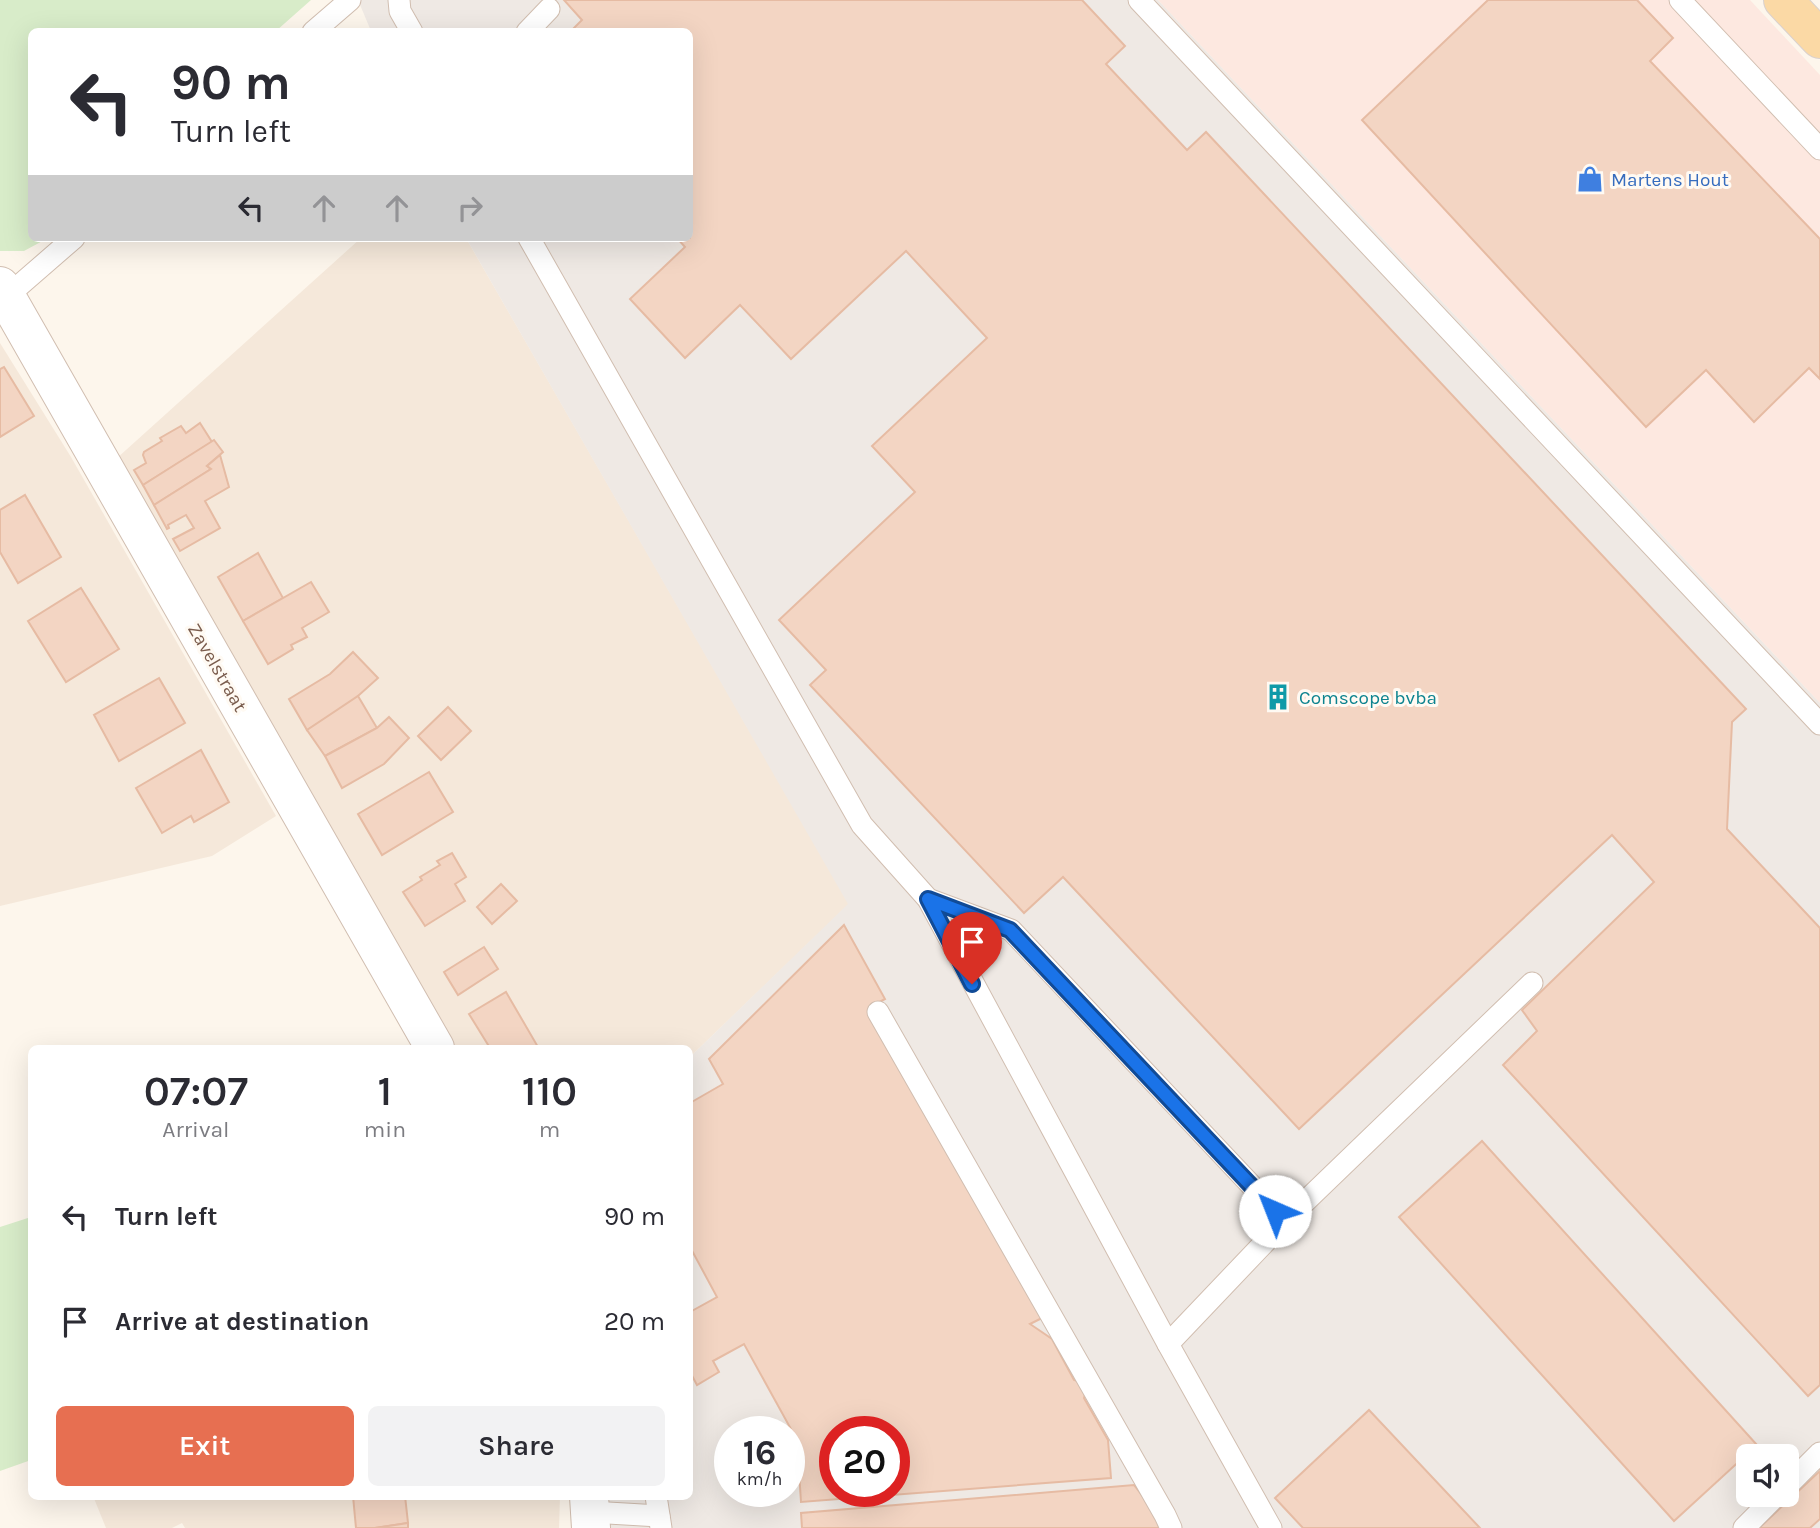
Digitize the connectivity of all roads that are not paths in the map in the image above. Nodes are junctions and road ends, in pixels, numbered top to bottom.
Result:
1 (350, 0) edge
2 (1139, 0) edge
3 (1680, 0) edge
4 (1783, 0) edge
5 (395, 4) edge
6 (549, 9) dead end
7 (318, 28) edge
8 (410, 28) edge
9 (531, 28) edge
10 (1820, 39) edge
11 (1820, 149) edge
12 (69, 242) edge
13 (531, 242) edge
14 (3, 291) edge
15 (1820, 724) edge
16 (928, 899) junction
17 (1532, 983) dead end
18 (878, 1013) dead end
19 (433, 1045) edge
20 (1285, 1222) junction
21 (1168, 1344) junction
22 (1820, 1453) edge
23 (1799, 1474) edge
24 (1765, 1507) edge
25 (590, 1512) edge
26 (659, 1513) edge
27 (1171, 1528) edge
28 (1271, 1528) edge
29 (1744, 1528) edge

1 - 7 lane
2 - 15 lane
3 - 11 lane
4 - 10 main road
5 - 8 lane
6 - 9 lane
12 - 14 lane
13 - 16 lane
14 - 19 street, Zavelstraat
16 - 20 lane
16 - 21 lane
17 - 20 lane
18 - 27 lane
20 - 21 lane
21 - 28 lane
22 - 23 lane
24 - 29 lane
25 - 26 lane

